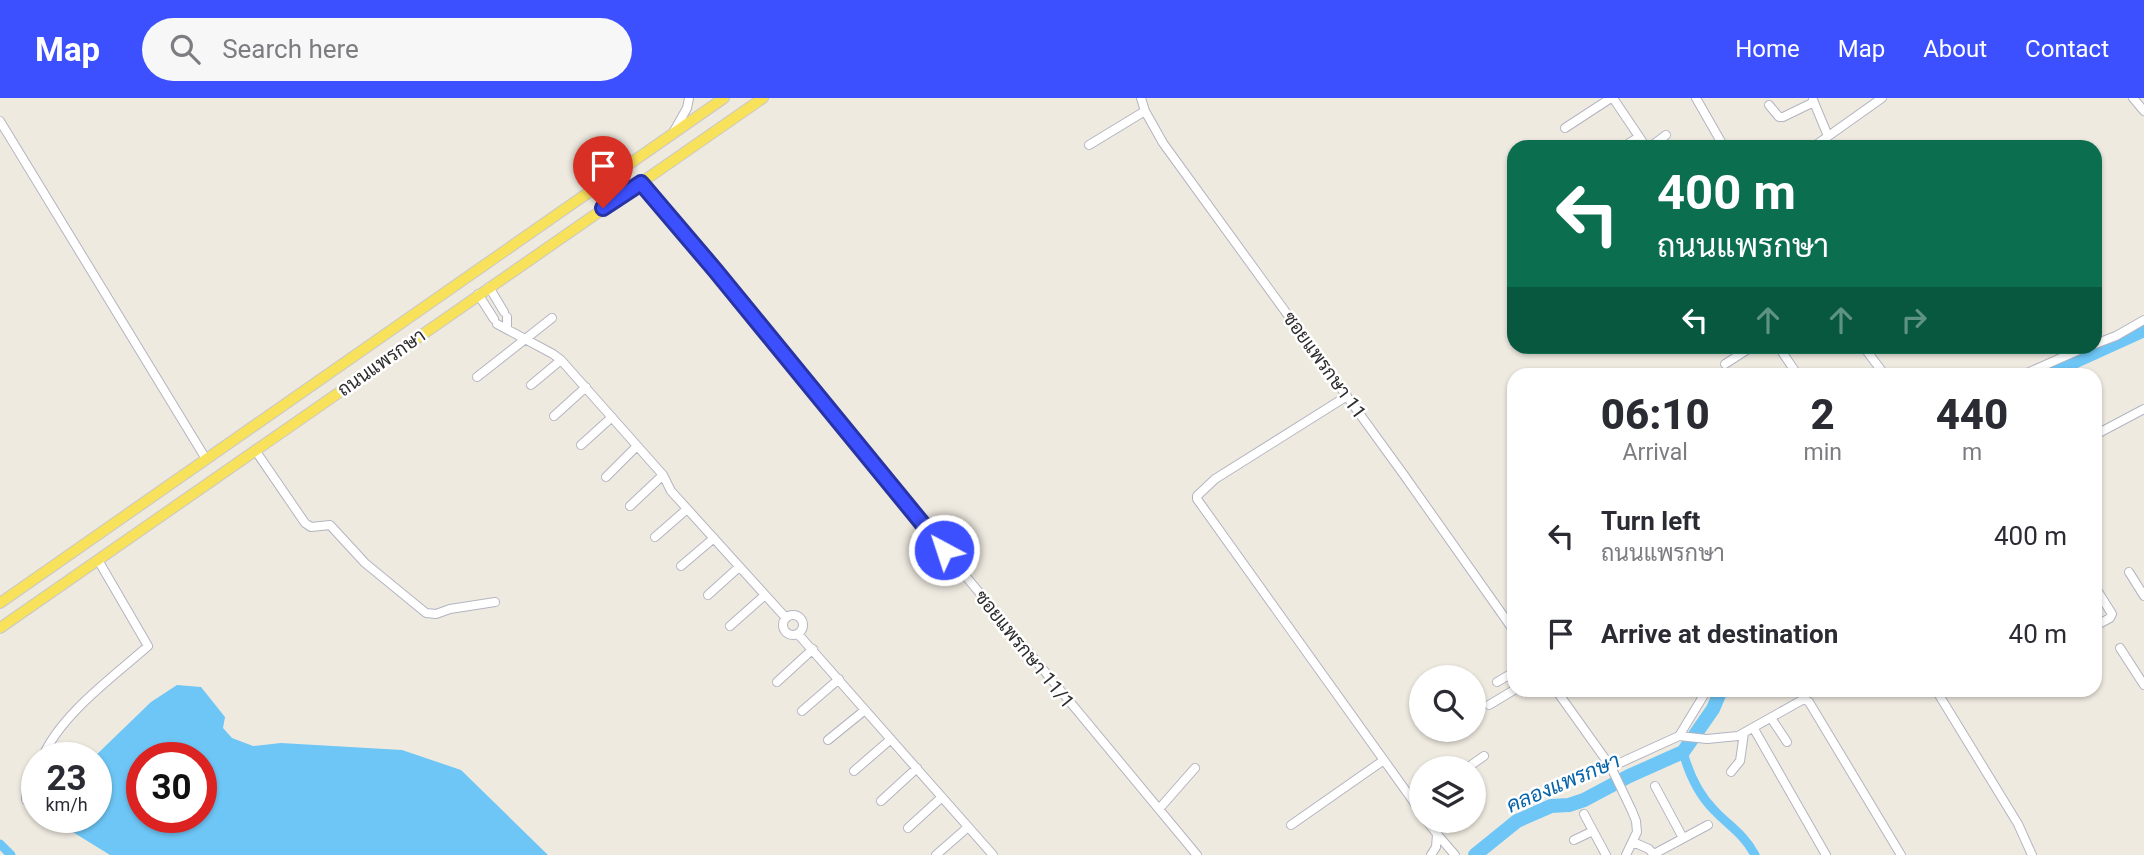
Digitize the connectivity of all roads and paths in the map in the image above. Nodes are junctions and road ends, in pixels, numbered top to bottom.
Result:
1 (689, 98) edge
2 (763, 98) edge
3 (1141, 98) edge
4 (1612, 98) edge
5 (1696, 98) edge
6 (1882, 98) edge
7 (2133, 98) edge
8 (717, 100) edge
9 (1813, 100) edge
10 (1769, 105) dead end
11 (1145, 111) junction
12 (2144, 111) edge
13 (0, 121) edge
14 (1565, 128) dead end
15 (673, 133) junction
16 (1666, 135) dead end
17 (1639, 136) junction
18 (1828, 136) junction
19 (1633, 140) edge
20 (1642, 140) edge
21 (1658, 140) edge
22 (1720, 140) edge
23 (1823, 140) edge
24 (1089, 145) dead end
25 (641, 183) junction
26 (489, 287) junction
27 (478, 295) junction
28 (552, 318) dead end
29 (2144, 320) edge
30 (506, 328) junction
31 (524, 338) junction
32 (2102, 341) edge
33 (1741, 354) edge
34 (2070, 354) edge
35 (561, 360) junction
36 (1725, 364) dead end
37 (2038, 368) edge
38 (325, 375) junction
39 (477, 377) dead end
40 (531, 385) dead end
41 (586, 387) junction
42 (337, 392) junction
43 (1347, 396) junction
44 (2144, 409) edge
45 (554, 416) dead end
46 (612, 417) junction
47 (2102, 431) edge
48 (581, 445) dead end
49 (637, 446) junction
50 (255, 450) junction
51 (206, 459) junction
52 (663, 475) junction
53 (606, 477) dead end
54 (630, 506) dead end
55 (687, 509) junction
56 (654, 537) dead end
57 (714, 538) junction
58 (98, 560) junction
59 (681, 566) dead end
60 (739, 567) junction
61 (2129, 572) dead end
62 (708, 595) dead end
63 (765, 596) junction
64 (2144, 596) edge
65 (2102, 598) edge
66 (495, 602) dead end
67 (0, 603) edge
68 (786, 618) junction
69 (1507, 621) edge
70 (2102, 622) edge
71 (730, 626) dead end
72 (0, 628) edge
73 (798, 634) junction
74 (2120, 648) dead end
75 (813, 649) junction
76 (1507, 676) edge
77 (839, 679) junction
78 (777, 682) dead end
79 (1497, 682) dead end
80 (2144, 685) edge
81 (1507, 694) edge
82 (1561, 697) edge
83 (1703, 697) edge
84 (1806, 697) edge
85 (1940, 697) edge
86 (1809, 702) junction
87 (1489, 705) dead end
88 (866, 710) junction
89 (802, 711) dead end
90 (1771, 718) junction
91 (1754, 729) junction
92 (1744, 733) junction
93 (1683, 737) junction
94 (891, 739) junction
95 (828, 740) dead end
96 (51, 742) edge
97 (1787, 742) dead end
98 (1384, 760) junction
99 (917, 768) junction
100 (1195, 768) dead end
101 (854, 771) dead end
102 (1613, 771) junction
103 (1731, 772) dead end
104 (1655, 786) dead end
105 (1409, 794) edge
106 (942, 797) junction
107 (881, 801) dead end
108 (1159, 809) junction
109 (1584, 814) dead end
110 (1292, 825) dead end
111 (1708, 825) dead end
112 (968, 827) junction
113 (908, 828) dead end
114 (1593, 831) junction
115 (1437, 834) joint
116 (1683, 838) junction
117 (1574, 840) dead end
118 (1633, 842) junction
119 (936, 855) edge
120 (993, 855) edge
121 (1197, 855) edge
122 (1430, 855) edge
123 (1455, 855) edge
124 (1606, 855) edge
125 (1626, 855) edge
126 (1654, 855) edge
127 (1826, 855) edge
128 (1901, 855) edge
129 (2032, 855) edge

1 - 15 street
2 - 25 main road, ถนนแพรกษา
3 - 11 street, ซอยแพรกษา 11
4 - 14 street
4 - 17 street
5 - 22 street
6 - 18 street
7 - 12 street
8 - 15 main road, ถนนแพรกษา
9 - 10 street
9 - 18 street
11 - 24 street
11 - 43 street, ซอยแพรกษา 11
13 - 51 street
15 - 38 main road, ถนนแพรกษา
16 - 21 street
17 - 19 street
17 - 20 street
18 - 23 street
25 - 26 main road, ถนนแพรกษา
25 - 108 street, ซอยแพรกษา 11/1
26 - 27 main road, ถนนแพรกษา
26 - 30 street
27 - 30 street
27 - 42 main road, ถนนแพรกษา
28 - 31 street
29 - 32 street
30 - 31 street
31 - 35 street
31 - 39 street
33 - 36 street
34 - 37 street
35 - 40 street
35 - 41 street
38 - 42 main road
38 - 51 main road, ถนนแพรกษา
41 - 45 street
41 - 46 street
42 - 50 main road, ถนนแพรกษา
43 - 69 street, ซอยแพรกษา 11
43 - 98 street
44 - 47 street
46 - 48 street
46 - 49 street
49 - 52 street
49 - 53 street
50 - 58 main road, ถนนแพรกษา
50 - 66 street
51 - 67 main road, ถนนแพรกษา
52 - 54 street
52 - 55 street
55 - 56 street
55 - 57 street
57 - 59 street
57 - 60 street
58 - 72 main road, ถนนแพรกษา
58 - 96 street
60 - 62 street
60 - 63 street
61 - 64 street
63 - 68 street
63 - 71 street
65 - 70 street
68 - 73 street
68 - 73 street
73 - 75 street
74 - 80 street
75 - 77 street
75 - 78 street
76 - 79 street
77 - 88 street
77 - 89 street
81 - 87 street
82 - 102 street
83 - 93 street
84 - 86 street
85 - 129 street
86 - 90 street
86 - 128 street
88 - 94 street
88 - 95 street
90 - 91 street
90 - 97 street
91 - 92 street
91 - 127 street
92 - 93 street
92 - 103 street
93 - 102 street
94 - 99 street
94 - 101 street
98 - 105 street
98 - 110 street
99 - 106 street
99 - 107 street
100 - 108 street
102 - 118 street
104 - 116 street
106 - 112 street
106 - 113 street
108 - 121 street, ซอยแพรกษา 11/1
109 - 114 street
111 - 116 street
112 - 119 street
112 - 120 street
114 - 117 street
114 - 124 street
115 - 122 street
115 - 123 street
116 - 126 street
118 - 125 street
118 - 126 street

